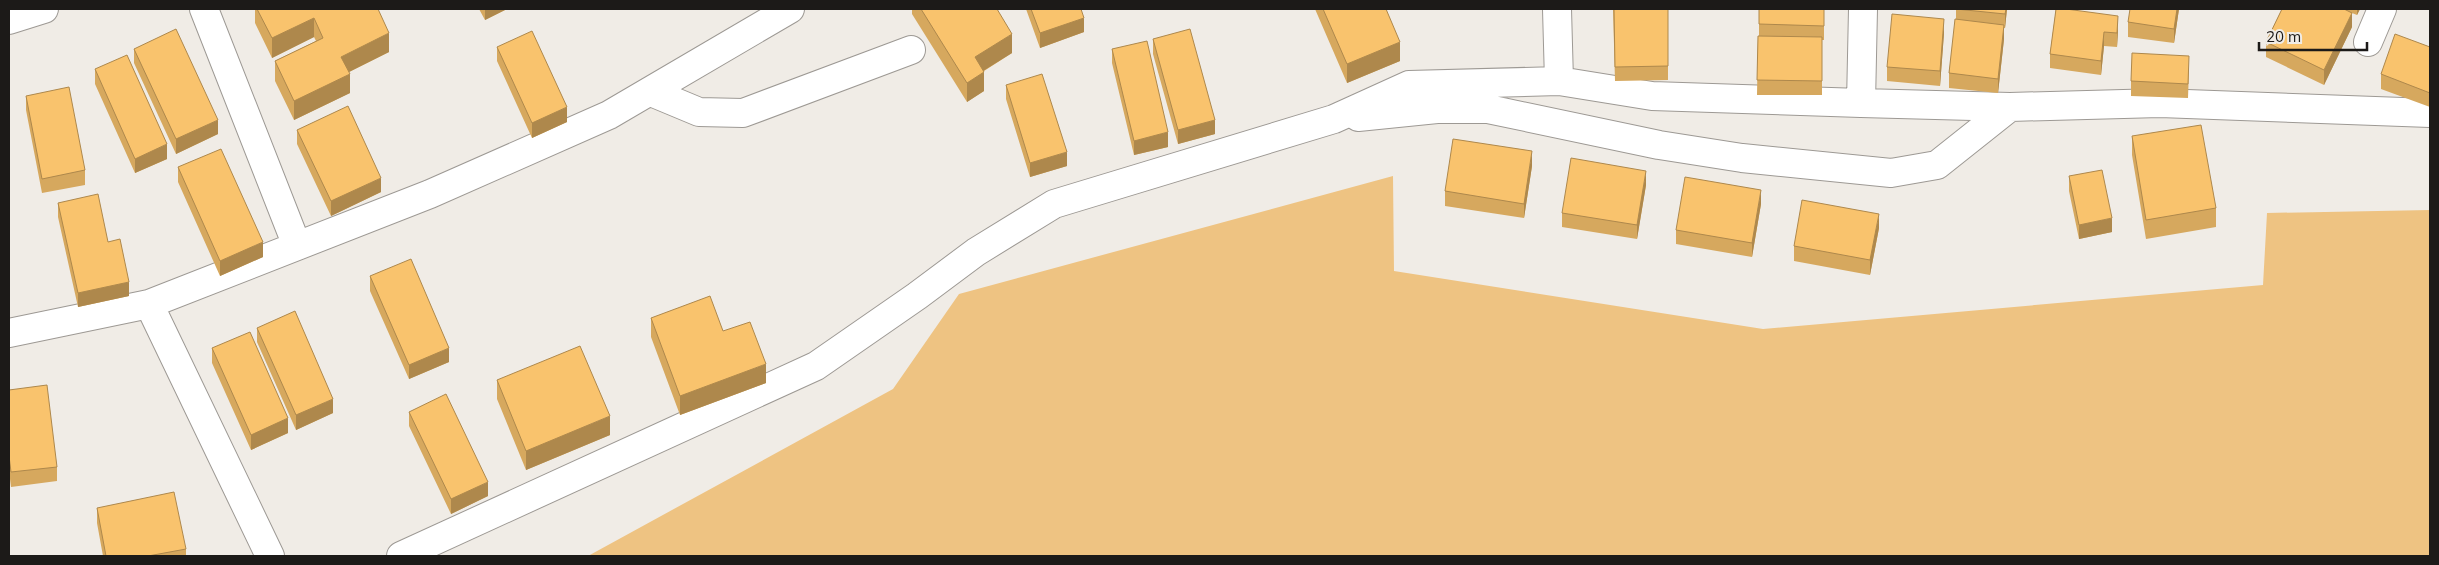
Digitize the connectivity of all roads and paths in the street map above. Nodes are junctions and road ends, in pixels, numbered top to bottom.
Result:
1 (44, 9) edge
2 (204, 9) edge
3 (790, 9) edge
4 (1557, 9) edge
5 (1863, 9) edge
6 (2382, 9) edge
7 (9, 20) edge
8 (2368, 42) dead end
9 (911, 50) dead end
10 (1559, 80) junction
11 (651, 92) junction
12 (1861, 103) junction
13 (2010, 107) junction
14 (2430, 113) edge
15 (1334, 119) junction
16 (297, 246) junction
17 (149, 304) junction
18 (9, 333) edge
19 (270, 556) edge
20 (401, 556) edge

1 - 7 street
2 - 16 street
3 - 11 street
4 - 10 street
5 - 12 street
6 - 8 street
9 - 11 street
10 - 12 street
10 - 15 street
11 - 16 street
12 - 13 street
13 - 14 street
13 - 15 street
15 - 20 street
16 - 17 street
17 - 18 street
17 - 19 street

